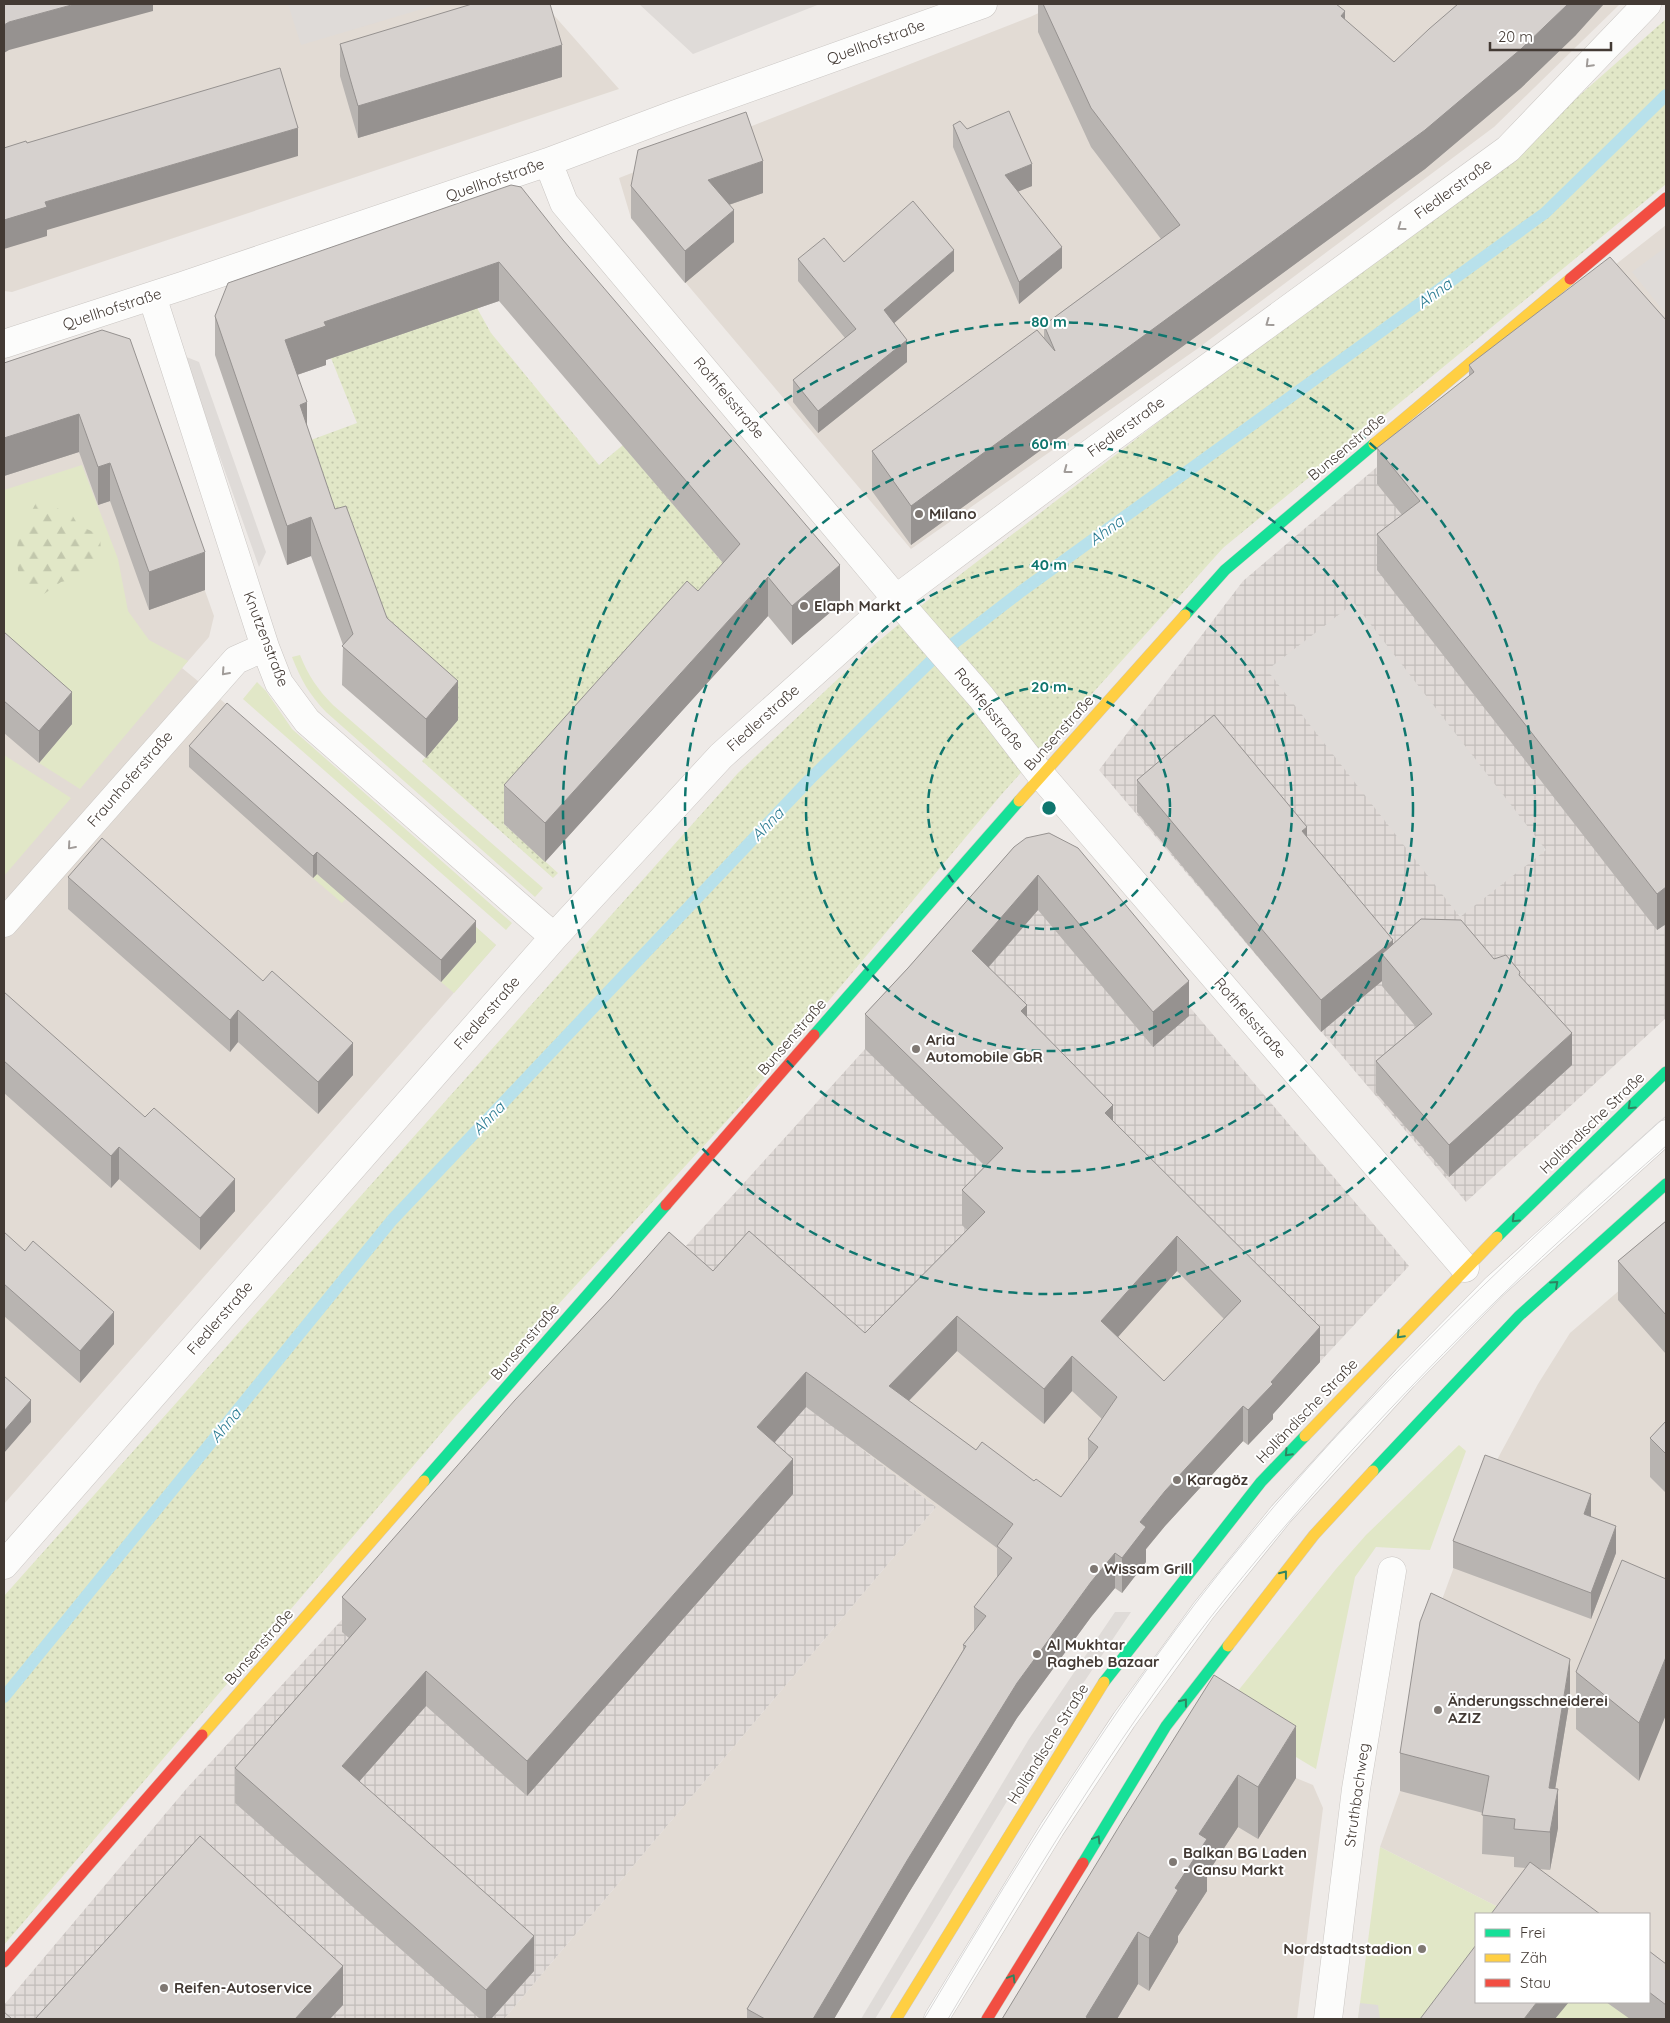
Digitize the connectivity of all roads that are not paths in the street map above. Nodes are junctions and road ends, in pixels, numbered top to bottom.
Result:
1 (983, 4) edge
2 (1647, 4) edge
3 (548, 162) junction
4 (1666, 198) edge
5 (152, 296) junction
6 (5, 341) edge
7 (897, 598) junction
8 (265, 647) junction
9 (1041, 775) junction
10 (4, 923) edge
11 (554, 937) junction
12 (1666, 1072) edge
13 (1666, 1132) edge
14 (1666, 1184) edge
15 (1465, 1268) junction
16 (4, 1565) edge
17 (1392, 1571) dead end
18 (4, 1962) edge
19 (896, 2019) edge
20 (936, 2019) edge
21 (987, 2019) edge
22 (1328, 2019) edge

1 - 3 street, Quellhofstraße
2 -> 7 street, Fiedlerstraße
3 - 5 street, Quellhofstraße
3 - 7 street, Rothfelsstraße
4 - 9 street, Bunsenstraße
5 - 6 street, Quellhofstraße
5 - 8 street, Knutzenstraße
7 - 9 street, Rothfelsstraße
7 - 11 street, Fiedlerstraße
8 -> 10 street, Fraunhoferstraße
8 - 11 street, Knutzenstraße
9 - 15 street, Rothfelsstraße
9 - 18 street, Bunsenstraße
11 - 16 street, Fiedlerstraße
12 -> 15 street, Holländische Straße
13 - 20 lane
21 -> 14 street
15 -> 19 street, Holländische Straße
17 - 22 street, Struthbachweg

